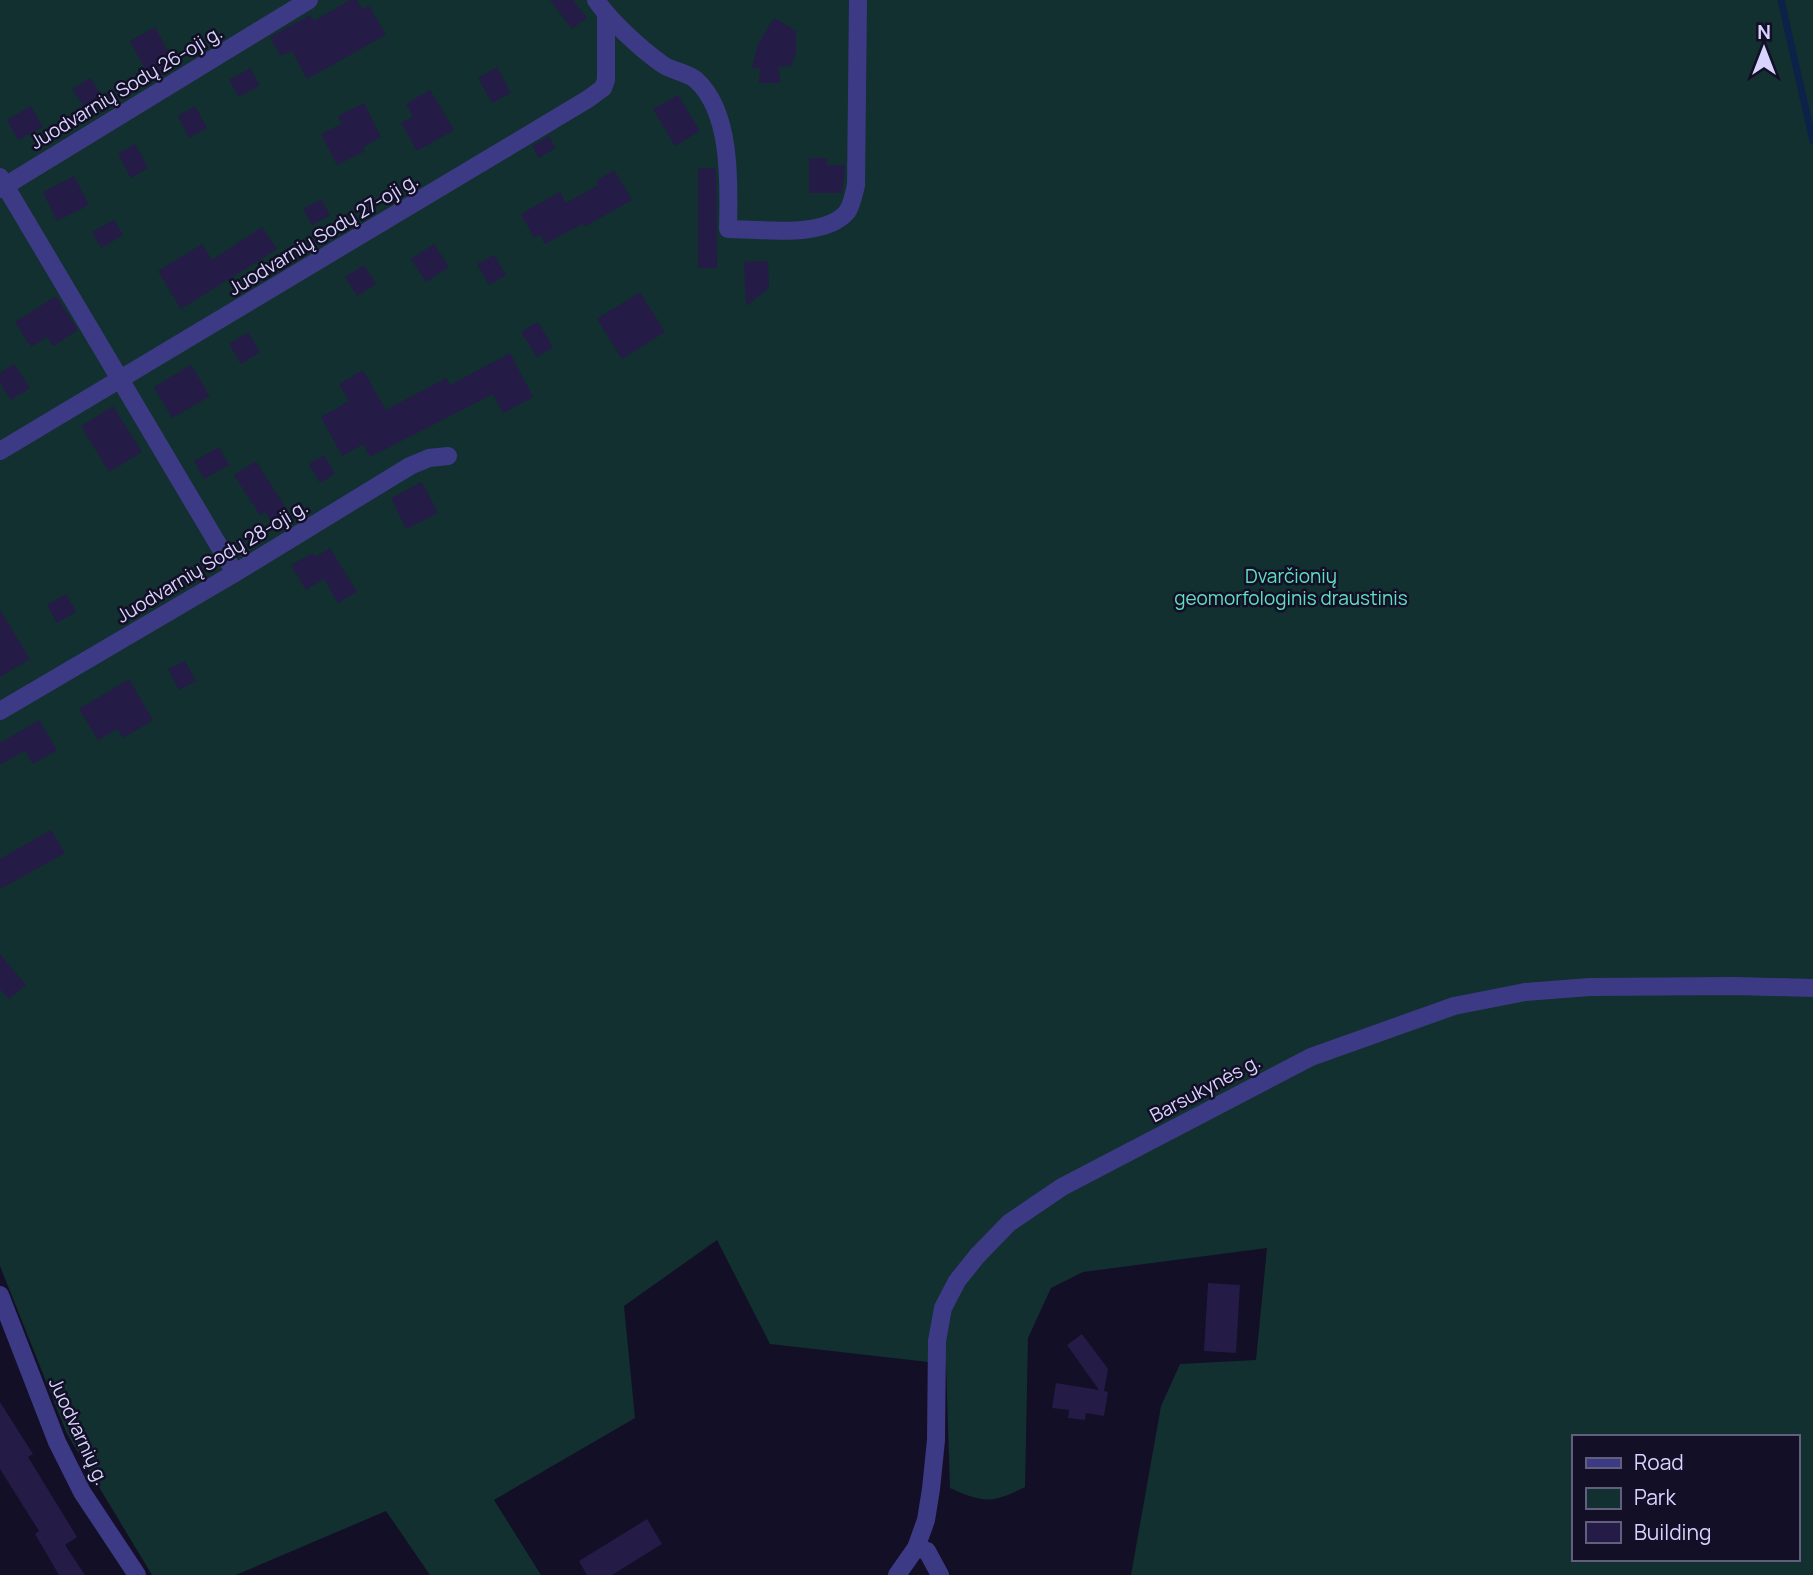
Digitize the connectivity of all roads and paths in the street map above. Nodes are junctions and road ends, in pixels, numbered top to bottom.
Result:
1 (309, 0) edge
2 (858, 0) edge
3 (601, 7) edge
4 (2, 184) edge
5 (120, 380) junction
6 (0, 452) edge
7 (449, 456) dead end
8 (235, 573) junction
9 (0, 712) edge
10 (1813, 988) edge
11 (0, 1295) edge
12 (916, 1548) junction
13 (138, 1575) edge
14 (897, 1575) edge
15 (940, 1575) edge

1 - 4 street, Juodvarnių Sodų 26-oji g.
2 - 3 street
3 - 5 street, Juodvarnių Sodų 27-oji g.
4 - 5 street
5 - 6 street, Juodvarnių Sodų 27-oji g.
5 - 8 street
7 - 8 street, Juodvarnių Sodų 28-oji g.
8 - 9 street, Juodvarnių Sodų 28-oji g.
10 - 12 street, Barsukynės g.
11 - 13 street, Juodvarnių g.
12 - 14 street, Barsukynės g.
12 - 15 street

